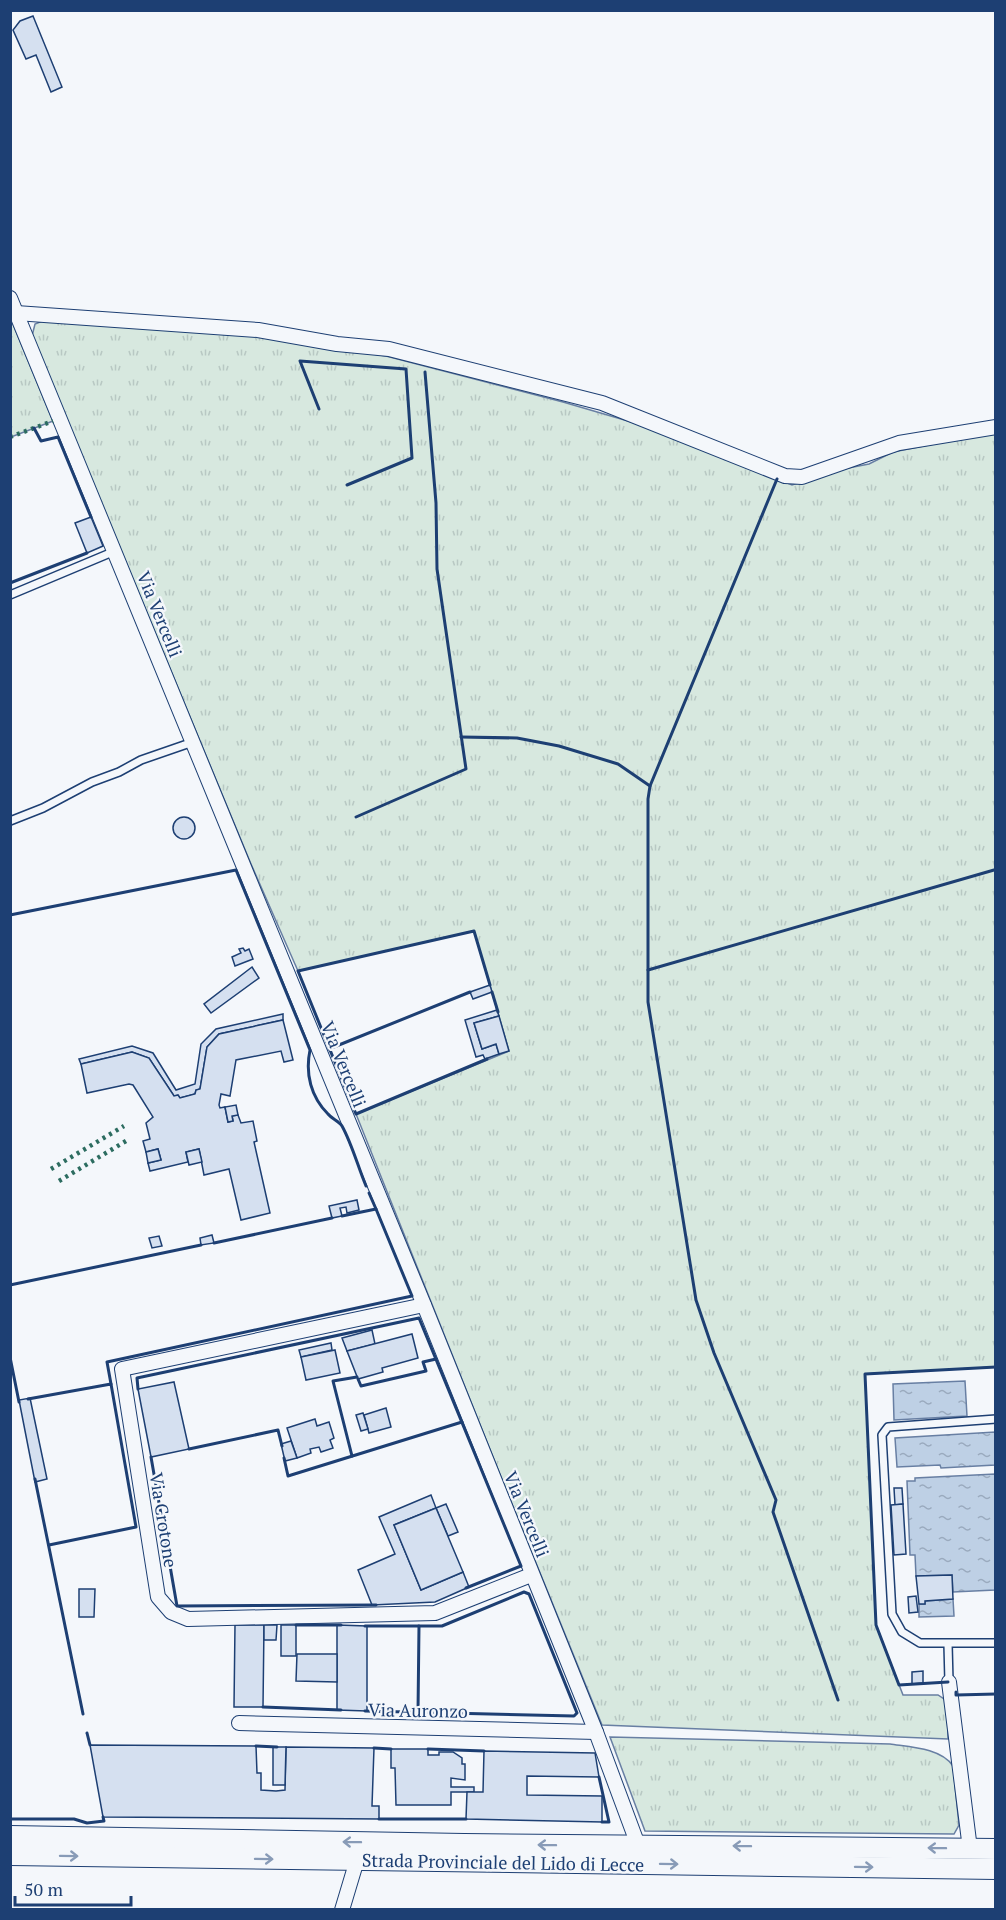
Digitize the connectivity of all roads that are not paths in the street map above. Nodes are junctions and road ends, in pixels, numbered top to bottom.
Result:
1 (10, 298) edge
2 (16, 313) junction
3 (996, 427) edge
4 (115, 551) junction
5 (10, 595) edge
6 (193, 742) junction
7 (10, 820) edge
8 (424, 1305) junction
9 (996, 1419) edge
10 (531, 1575) junction
11 (996, 1643) edge
12 (948, 1644) junction
13 (949, 1682) joint
14 (239, 1724) dead end
15 (596, 1732) junction
16 (10, 1836) edge
17 (638, 1845) junction
18 (970, 1849) junction
19 (996, 1849) edge
20 (10, 1855) edge
21 (357, 1860) junction
22 (996, 1869) edge
23 (342, 1910) edge

1 - 2 street, Via Vercelli
2 - 3 street
2 - 4 street, Via Vercelli
4 - 5 lane
4 - 6 street, Via Vercelli
6 - 7 lane
6 - 8 street, Via Vercelli
8 - 10 street, Via Vercelli
8 - 10 street, Via Crotone
9 - 12 lane
10 - 15 street, Via Vercelli
11 - 12 lane
12 - 13 lane
13 - 18 street
14 - 15 street, Via Auronzo
15 - 17 street, Via Vercelli
17 -> 16 main road, Strada Provinciale del Lido di Lecce
18 -> 17 main road, Strada Provinciale del Lido di Lecce
18 - 19 main road, Strada Provinciale del Lido di Lecce
20 -> 21 main road, Strada Provinciale del Lido di Lecce
21 -> 22 main road, Strada Provinciale del Lido di Lecce
21 - 23 street

